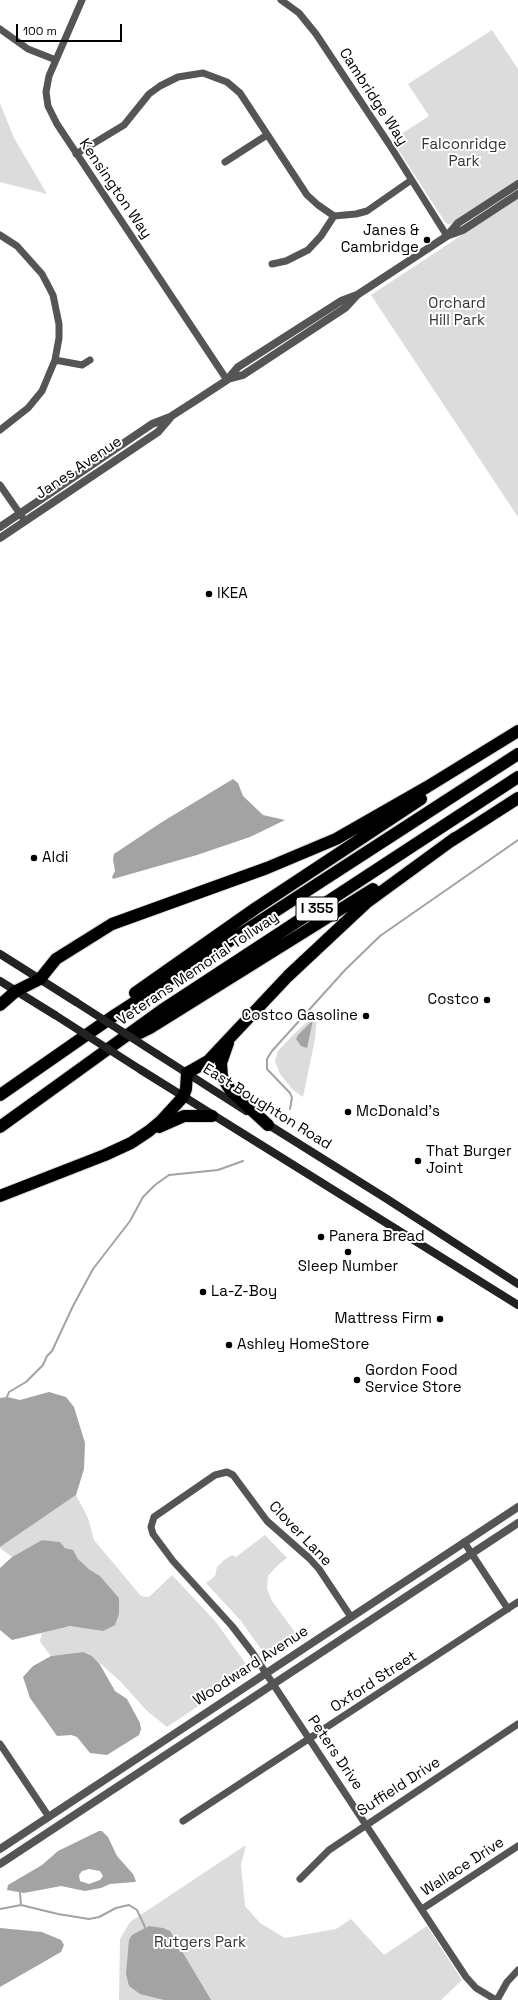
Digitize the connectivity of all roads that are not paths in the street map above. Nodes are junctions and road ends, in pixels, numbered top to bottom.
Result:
1 (82, 0) edge
2 (281, 0) edge
3 (0, 29) edge
4 (56, 60) junction
5 (268, 135) junction
6 (76, 154) junction
7 (225, 162) dead end
8 (410, 181) junction
9 (518, 184) edge
10 (518, 194) edge
11 (334, 216) junction
12 (0, 235) edge
13 (447, 236) junction
14 (272, 264) dead end
15 (55, 360) junction
16 (90, 360) dead end
17 (227, 380) junction
18 (170, 418) junction
19 (0, 430) edge
20 (0, 484) edge
21 (20, 514) junction
22 (25, 522) junction
23 (0, 527) edge
24 (0, 538) edge
25 (518, 733) edge
26 (518, 754) edge
27 (518, 777) edge
28 (518, 798) edge
29 (455, 838) junction
30 (0, 954) edge
31 (40, 979) junction
32 (0, 981) edge
33 (16, 990) junction
34 (0, 1005) edge
35 (115, 1015) junction
36 (232, 1036) junction
37 (117, 1043) junction
38 (187, 1073) junction
39 (0, 1095) edge
40 (183, 1097) junction
41 (212, 1116) junction
42 (268, 1125) junction
43 (0, 1127) edge
44 (149, 1131) junction
45 (0, 1196) edge
46 (518, 1284) edge
47 (518, 1305) edge
48 (227, 1472) joint
49 (518, 1507) edge
50 (518, 1523) edge
51 (464, 1542) junction
52 (472, 1554) junction
53 (518, 1602) edge
54 (508, 1609) junction
55 (351, 1617) junction
56 (266, 1674) junction
57 (274, 1684) junction
58 (518, 1724) edge
59 (310, 1740) junction
60 (0, 1744) edge
61 (48, 1817) junction
62 (183, 1821) dead end
63 (366, 1824) junction
64 (518, 1846) edge
65 (0, 1849) edge
66 (0, 1864) edge
67 (300, 1878) dead end
68 (422, 1909) junction
69 (518, 1970) edge
70 (496, 2000) edge

1 - 4 street, Kensington Way
2 - 8 street, Cambridge Way
3 - 4 street
4 - 6 street, Kensington Way
5 - 6 street
5 - 7 street
5 - 11 street
6 - 17 street, Kensington Way
8 - 11 street
8 - 13 street, Cambridge Way
9 - 13 street, Janes Avenue
10 - 13 street, Janes Avenue
11 - 14 street
12 - 15 street
13 - 17 street, Janes Avenue
15 - 16 street
15 - 19 street
17 - 18 street, Janes Avenue
18 - 21 street, Janes Avenue
18 - 22 street, Janes Avenue
20 - 21 street
21 - 22 street
21 - 23 street, Janes Avenue
22 - 24 street, Janes Avenue
25 - 31 highway
25 - 35 highway
26 - 35 highway, Veterans Memorial Tollway / I 355
27 - 37 highway, Veterans Memorial Tollway / I 355
28 - 29 highway
29 - 36 highway
29 - 37 highway
30 - 31 main road, East Boughton Road
31 - 33 highway
31 - 38 main road, East Boughton Road, bridge
32 - 33 main road
33 - 34 highway
33 - 40 main road, bridge
35 - 39 highway, Veterans Memorial Tollway / I 355
36 - 38 highway
36 - 42 highway
37 - 43 highway, Veterans Memorial Tollway / I 355
38 - 40 highway
38 - 42 main road, East Boughton Road
40 - 41 main road
40 - 44 highway
41 - 44 highway
41 - 47 main road
42 - 46 main road, East Boughton Road
44 - 45 highway
48 - 55 street, Clover Lane
48 - 56 street, Peters Drive
49 - 51 street, Woodward Avenue
50 - 52 street, Woodward Avenue
51 - 52 street
51 - 55 street, Woodward Avenue
52 - 54 street
52 - 57 street, Woodward Avenue
53 - 54 street, Oxford Street
54 - 59 street, Oxford Street
55 - 56 street, Woodward Avenue
56 - 57 street, Peters Drive
56 - 61 street, Woodward Avenue
57 - 59 street, Peters Drive
57 - 66 street, Woodward Avenue
58 - 63 street, Suffield Drive
59 - 62 street, Oxford Street
59 - 63 street, Peters Drive
60 - 61 street
61 - 65 street, Woodward Avenue
63 - 67 street, Suffield Drive
63 - 68 street, Peters Drive
64 - 68 street, Wallace Drive
68 - 70 street, Peters Drive
69 - 70 street

